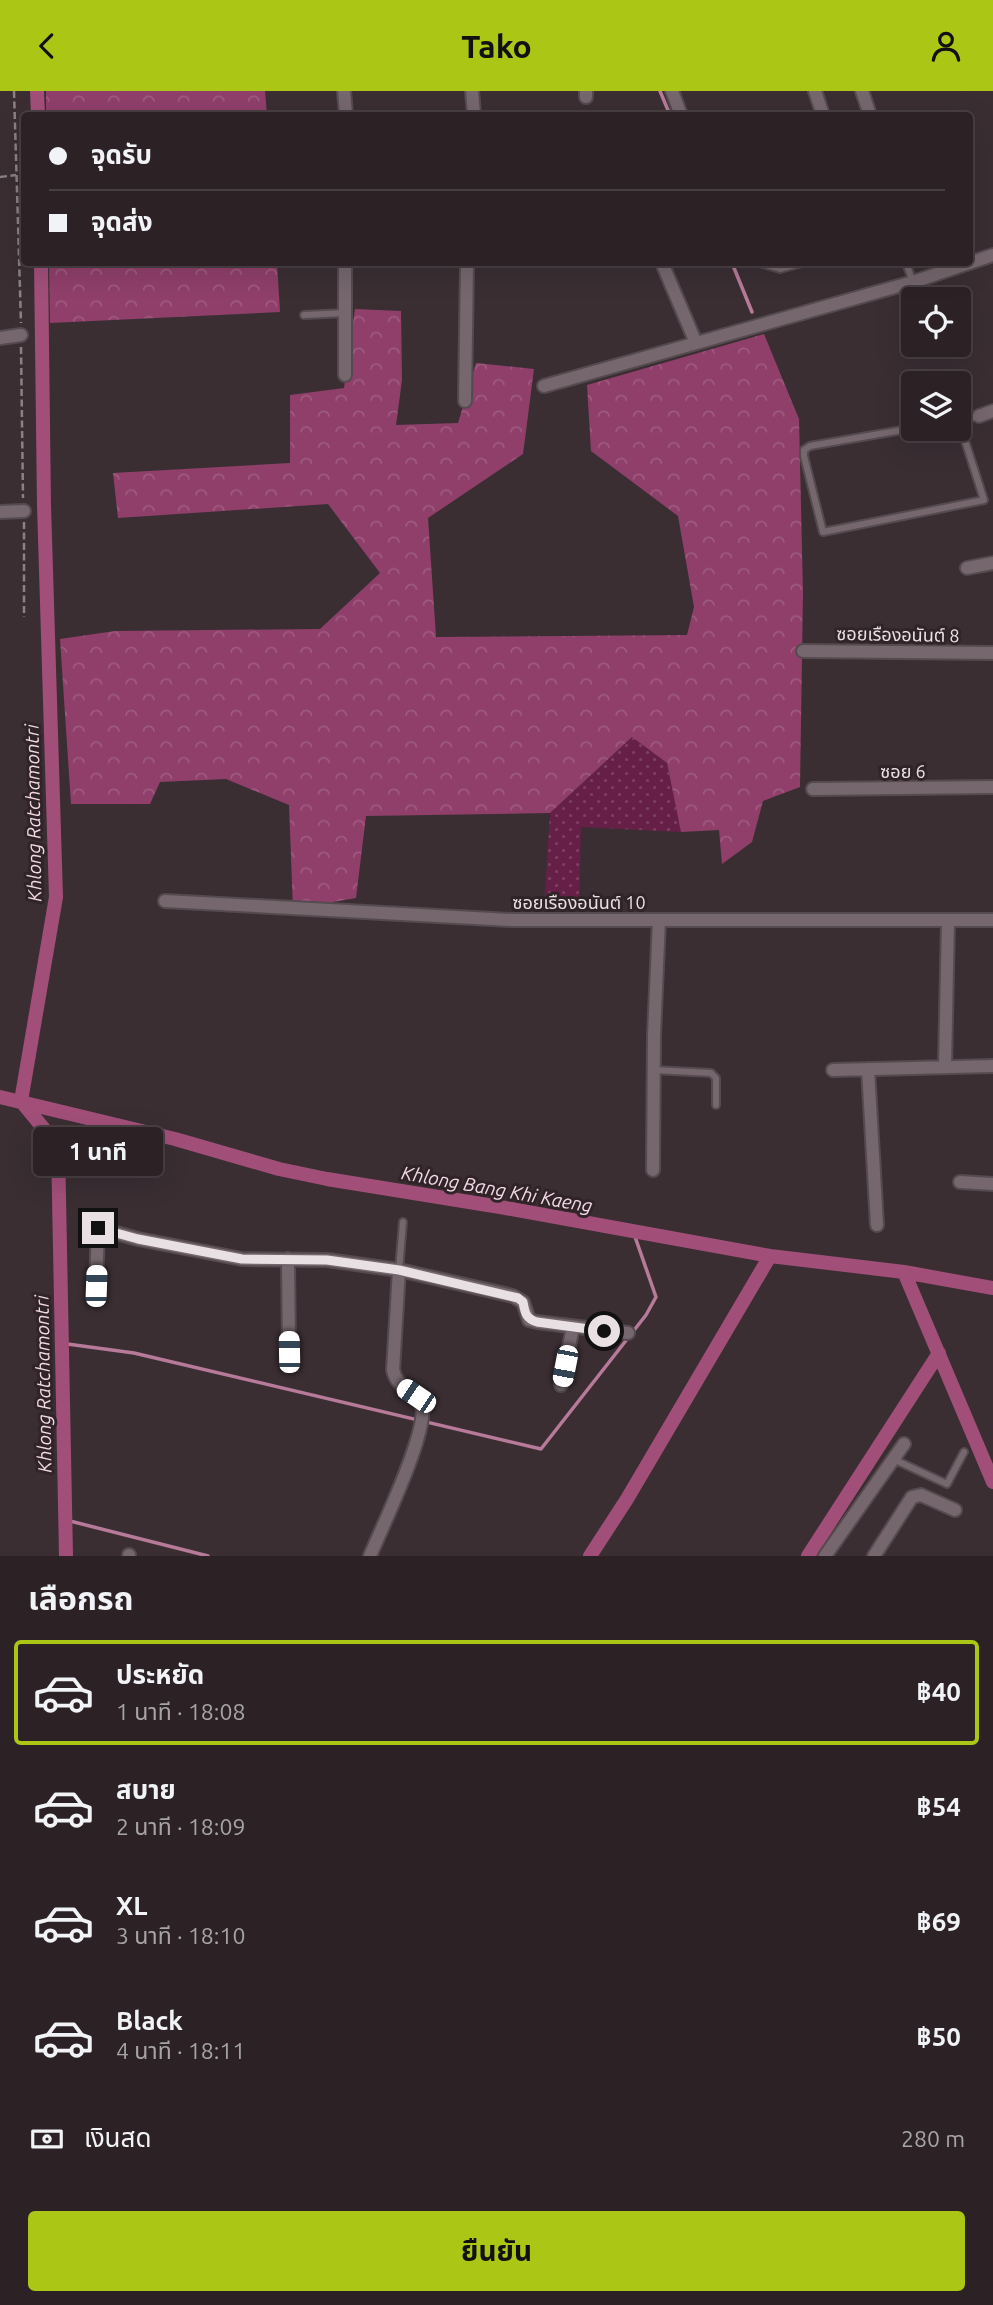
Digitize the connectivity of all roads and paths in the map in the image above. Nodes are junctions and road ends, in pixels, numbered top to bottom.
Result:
1 (14, 91) edge
2 (344, 91) edge
3 (472, 91) edge
4 (672, 91) edge
5 (815, 91) edge
6 (862, 91) edge
7 (346, 112) edge
8 (474, 112) edge
9 (680, 112) edge
10 (822, 112) edge
11 (869, 112) edge
12 (16, 175) junction
13 (0, 177) edge
14 (993, 255) edge
15 (973, 262) edge
16 (345, 266) edge
17 (467, 266) edge
18 (663, 266) edge
19 (770, 266) edge
20 (791, 266) edge
21 (907, 266) edge
22 (960, 266) edge
23 (913, 282) junction
24 (345, 313) junction
25 (304, 315) dead end
26 (21, 335) junction
27 (0, 338) edge
28 (695, 343) junction
29 (345, 375) dead end
30 (544, 386) dead end
31 (465, 401) dead end
32 (993, 411) edge
33 (979, 416) joint
34 (971, 418) edge
35 (901, 430) edge
36 (965, 441) edge
37 (24, 511) junction
38 (0, 512) edge
39 (993, 563) edge
40 (967, 568) dead end
41 (24, 617) dead end
42 (803, 651) dead end
43 (993, 653) edge
44 (993, 787) edge
45 (813, 789) dead end
46 (166, 901) dead end
47 (659, 920) junction
48 (993, 920) edge
49 (948, 921) junction
50 (944, 1066) junction
51 (993, 1066) edge
52 (867, 1069) junction
53 (654, 1070) junction
54 (833, 1070) dead end
55 (716, 1105) dead end
56 (653, 1170) dead end
57 (960, 1182) dead end
58 (993, 1184) edge
59 (403, 1222) dead end
60 (877, 1225) dead end
61 (288, 1259) junction
62 (399, 1270) junction
63 (96, 1286) dead end
64 (573, 1327) junction
65 (628, 1333) dead end
66 (289, 1352) dead end
67 (561, 1385) dead end
68 (904, 1444) dead end
69 (964, 1452) dead end
70 (893, 1459) junction
71 (955, 1510) dead end
72 (370, 1556) edge
73 (825, 1556) edge
74 (874, 1556) edge

1 - 12 path
2 - 7 street
3 - 8 street
4 - 9 street
5 - 10 street
6 - 11 street
12 - 13 path
12 - 26 path
14 - 15 street
16 - 24 street
17 - 31 street
18 - 28 street
19 - 20 lane
21 - 23 lane
22 - 23 street
23 - 28 street
24 - 25 lane
24 - 29 street
26 - 27 street
26 - 37 path
28 - 30 street
32 - 33 street
33 - 34 lane
35 - 36 lane
37 - 38 street
37 - 41 path
39 - 40 street
42 - 43 street, ซอยเรืองอนันต์ 8
44 - 45 street, ซอย 6
46 - 47 street, ซอยเรืองอนันต์ 10
47 - 49 street, ซอยเรืองอนันต์ 10
47 - 53 street
48 - 49 street, ซอยเรืองอนันต์ 10
49 - 50 street
50 - 51 street
50 - 52 street
52 - 54 street
52 - 60 street
53 - 55 lane
53 - 56 street
57 - 58 street
59 - 62 lane
61 - 62 street
61 - 63 street
61 - 66 street
62 - 64 street
62 - 72 street
64 - 65 street
64 - 67 street
68 - 70 street
69 - 70 lane
70 - 73 street
71 - 74 street

